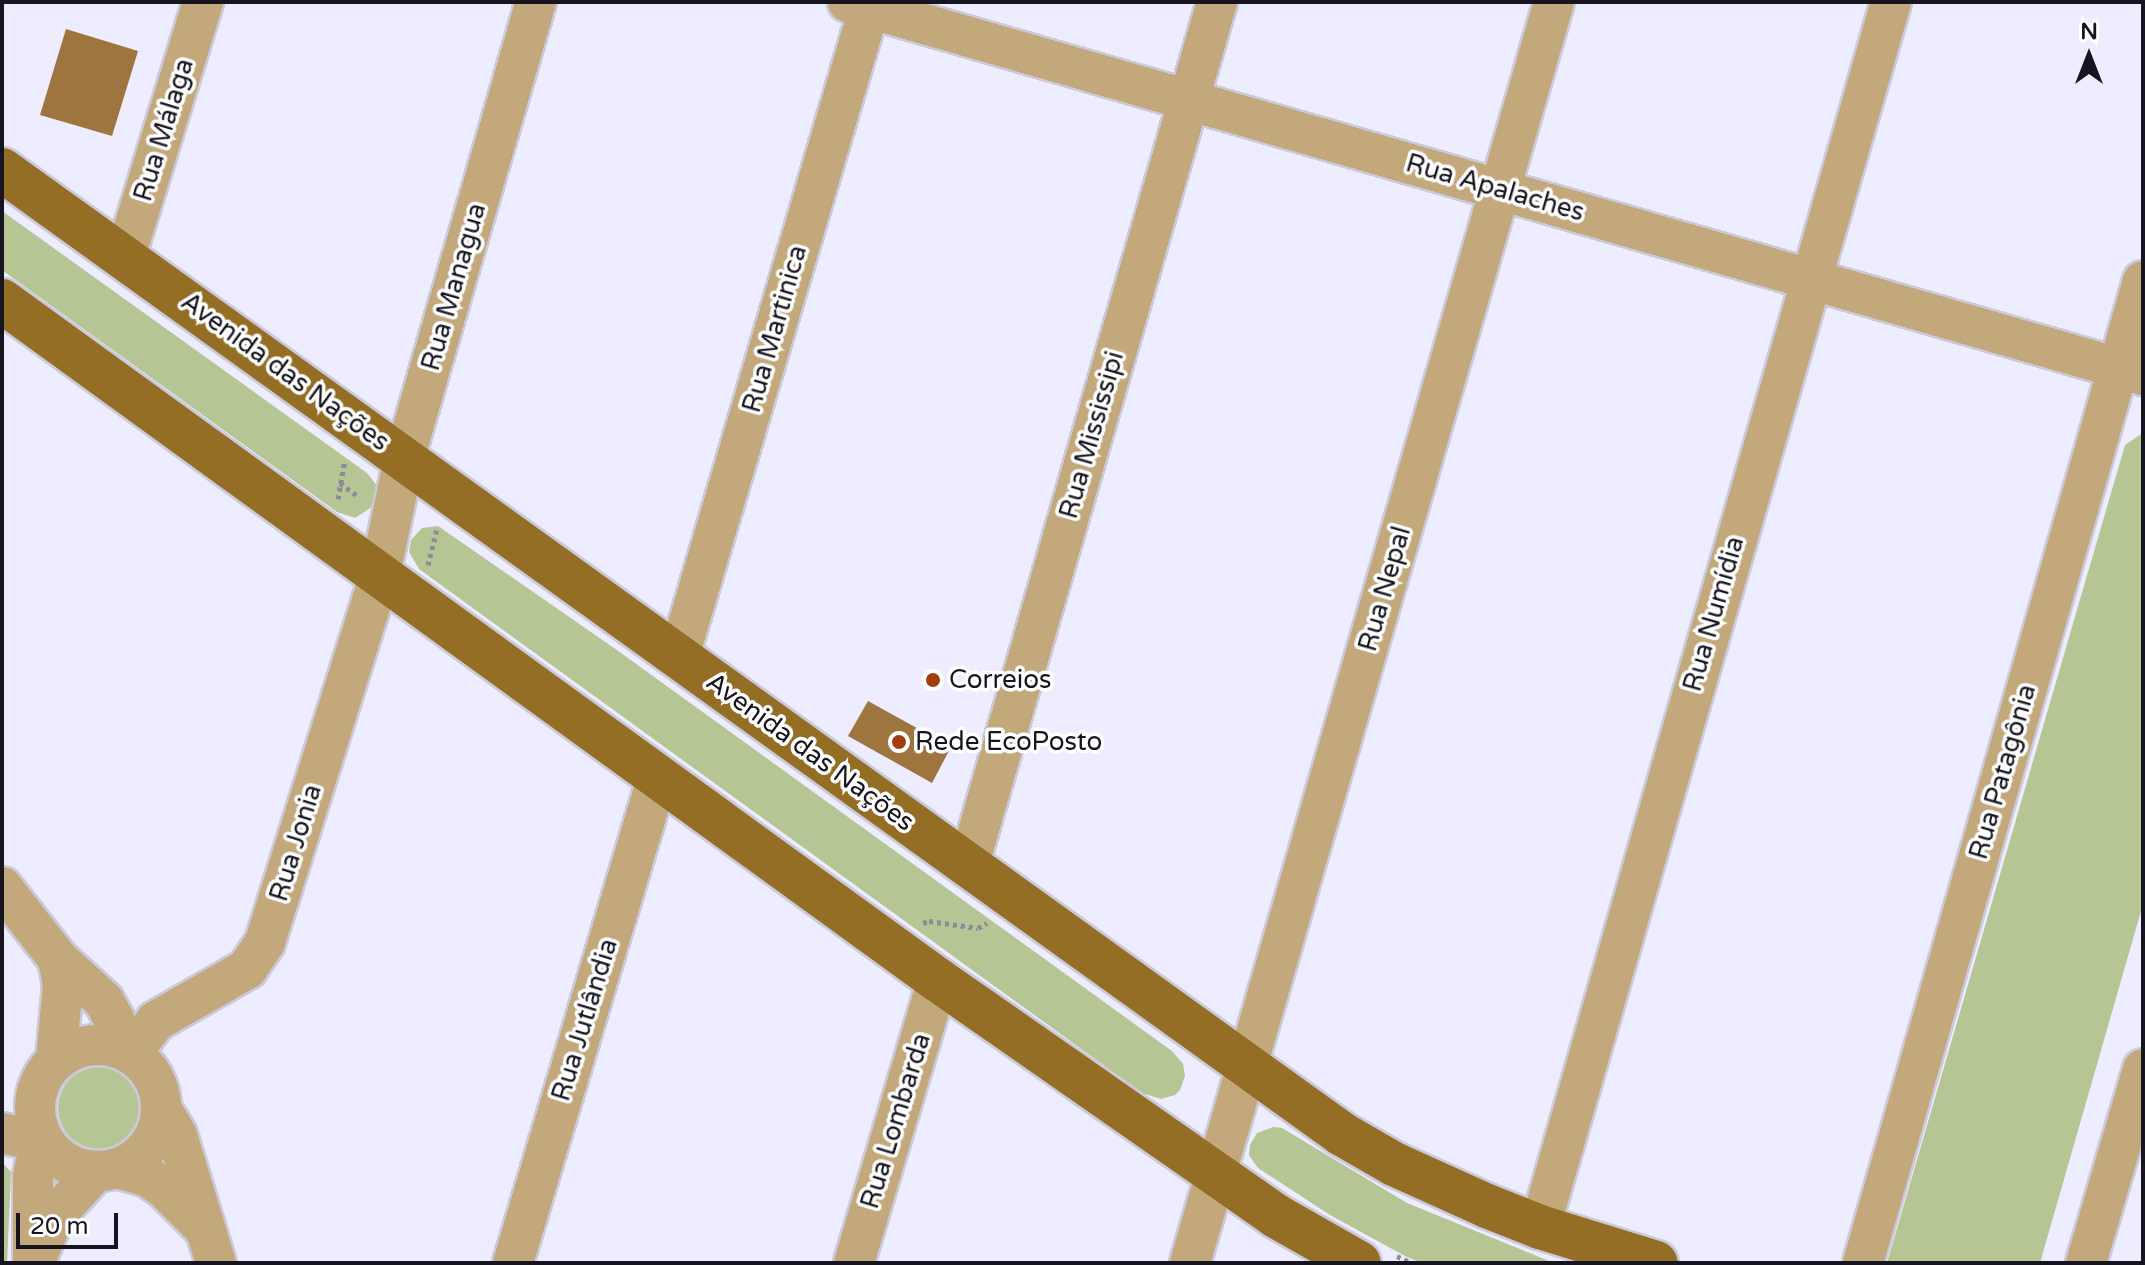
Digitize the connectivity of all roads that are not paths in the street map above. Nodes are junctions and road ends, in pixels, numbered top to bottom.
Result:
1 (203, 2) edge
2 (536, 2) edge
3 (1217, 2) edge
4 (1554, 2) edge
5 (1891, 2) edge
6 (863, 4) edge
7 (1189, 100) junction
8 (2, 170) edge
9 (1500, 190) junction
10 (125, 257) junction
11 (1810, 279) junction
12 (2143, 281) edge
13 (2, 301) edge
14 (2130, 372) edge
15 (404, 459) junction
16 (380, 574) junction
17 (679, 656) junction
18 (658, 776) junction
19 (968, 867) junction
20 (2, 887) edge
21 (58, 959) junction
22 (938, 980) junction
23 (128, 1052) junction
24 (1247, 1068) junction
25 (2143, 1069) edge
26 (32, 1085) edge
27 (162, 1110) junction
28 (2, 1133) edge
29 (46, 1144) junction
30 (107, 1170) junction
31 (1216, 1175) junction
32 (1540, 1227) junction
33 (210, 1246) edge
34 (34, 1263) edge
35 (513, 1263) edge
36 (854, 1263) edge
37 (1190, 1263) edge
38 (1359, 1263) edge
39 (1656, 1263) edge
40 (1863, 1263) edge
41 (2086, 1263) edge

1 - 10 street, Rua Málaga
2 - 15 street, Rua Managua
3 - 7 street, Rua Mississipi
4 - 9 street, Rua Nepal
5 - 11 street, Rua Numídia
6 - 7 street, Rua Apalaches
6 - 17 street, Rua Martinica
7 - 9 street, Rua Apalaches
7 - 19 street, Rua Mississipi
8 - 10 main road, Avenida das Nações
9 - 11 street, Rua Apalaches
9 - 24 street, Rua Nepal
10 - 15 main road, Avenida das Nações
11 - 14 street, Rua Apalaches
11 - 32 street, Rua Numídia
12 - 14 street, Rua Patagônia
13 - 16 main road
14 - 40 street, Rua Patagônia
15 - 16 street, Rua Managua
15 - 17 main road, Avenida das Nações
16 - 18 main road
16 - 23 street, Rua Jonia
17 - 19 main road, Avenida das Nações
18 - 22 main road
18 - 35 street, Rua Jutlândia
19 - 24 main road, Avenida das Nações
20 - 21 street
21 - 23 street
21 - 26 street
22 - 31 main road
22 - 36 street, Rua Lombarda
23 - 26 street
23 - 27 street
24 - 31 street, Rua Nepal
24 - 32 main road, Avenida das Nações
25 - 41 street
26 - 29 street
27 - 30 street
27 - 33 street
28 - 29 street
29 - 30 street
29 - 34 street
30 - 33 street
30 - 34 street
31 - 37 street, Rua Nepal
31 - 38 main road
32 - 39 main road, Avenida das Nações

